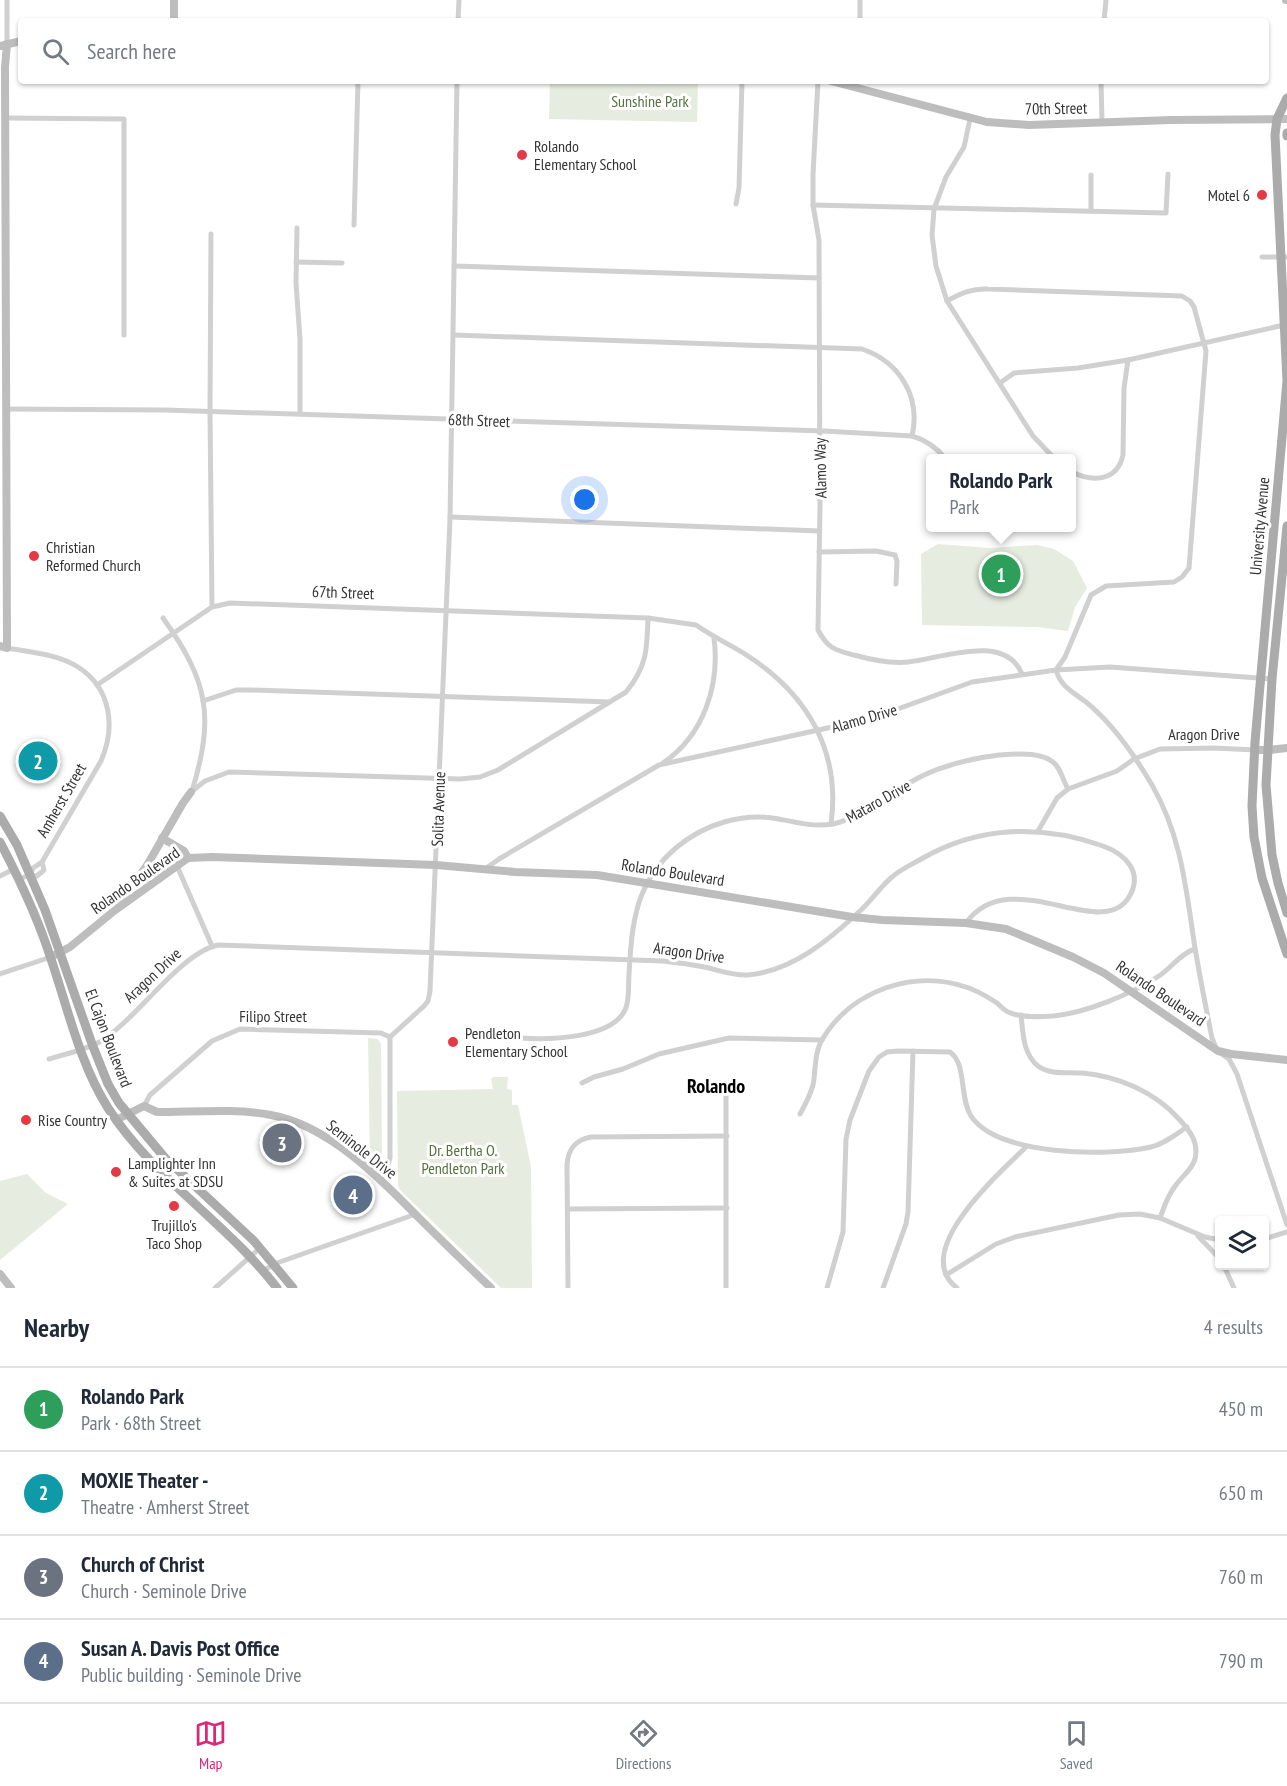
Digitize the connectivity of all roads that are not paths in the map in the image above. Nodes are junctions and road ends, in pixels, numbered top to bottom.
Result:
1 (7, 0) edge
2 (174, 0) edge
3 (459, 0) edge
4 (860, 0) edge
5 (1106, 0) edge
6 (174, 18) edge
7 (458, 18) edge
8 (860, 18) edge
9 (1104, 18) edge
10 (18, 41) edge
11 (3, 45) edge
12 (358, 84) edge
13 (457, 84) edge
14 (742, 84) edge
15 (818, 84) edge
16 (1101, 84) edge
17 (857, 85) edge
18 (1287, 98) edge
19 (5, 118) junction
20 (970, 119) junction
21 (1282, 119) edge
22 (1102, 122) junction
23 (1168, 174) dead end
24 (1091, 176) dead end
25 (736, 204) dead end
26 (813, 205) junction
27 (934, 208) junction
28 (1091, 212) junction
29 (354, 225) dead end
30 (297, 228) dead end
31 (211, 234) dead end
32 (3, 243) edge
33 (1262, 257) dead end
34 (1284, 257) edge
35 (296, 262) junction
36 (342, 263) dead end
37 (454, 266) junction
38 (819, 278) junction
39 (947, 301) junction
40 (1286, 324) edge
41 (124, 335) dead end
42 (454, 335) junction
43 (1203, 342) junction
44 (819, 348) junction
45 (1128, 360) junction
46 (1000, 383) junction
47 (6, 410) junction
48 (210, 411) junction
49 (300, 414) junction
50 (453, 419) junction
51 (819, 431) junction
52 (912, 436) junction
53 (3, 438) edge
54 (941, 454) edge
55 (1050, 454) edge
56 (1076, 474) edge
57 (450, 517) junction
58 (1275, 520) junction
59 (1287, 521) edge
60 (1287, 526) edge
61 (819, 531) junction
62 (819, 552) junction
63 (896, 584) dead end
64 (212, 607) junction
65 (446, 610) junction
66 (164, 618) dead end
67 (648, 618) junction
68 (174, 632) junction
69 (714, 638) junction
70 (3, 647) edge
71 (1056, 670) junction
72 (1022, 674) junction
73 (1261, 678) junction
74 (1272, 679) junction
75 (97, 685) junction
76 (442, 697) junction
77 (203, 700) junction
78 (612, 702) junction
79 (818, 730) junction
80 (1287, 748) edge
81 (1255, 750) junction
82 (1269, 750) junction
83 (1134, 759) junction
84 (659, 765) junction
85 (439, 779) junction
86 (1068, 789) junction
87 (191, 792) junction
88 (0, 816) edge
89 (831, 824) junction
90 (1038, 831) junction
91 (162, 838) junction
92 (0, 842) edge
93 (188, 858) junction
94 (436, 865) junction
95 (177, 866) junction
96 (14, 869) junction
97 (483, 870) junction
98 (30, 875) junction
99 (0, 876) edge
100 (20, 879) junction
101 (646, 884) junction
102 (114, 910) junction
103 (1287, 913) edge
104 (852, 917) junction
105 (966, 923) junction
106 (212, 946) junction
107 (1195, 949) junction
108 (61, 951) junction
109 (432, 952) junction
110 (1287, 954) edge
111 (51, 957) junction
112 (629, 961) junction
113 (0, 974) edge
114 (1132, 991) junction
115 (1021, 1015) junction
116 (390, 1037) junction
117 (520, 1038) dead end
118 (822, 1040) junction
119 (92, 1044) junction
120 (81, 1048) junction
121 (913, 1051) junction
122 (1218, 1051) junction
123 (49, 1059) dead end
124 (1287, 1060) edge
125 (582, 1083) dead end
126 (731, 1089) dead end
127 (144, 1106) junction
128 (126, 1114) junction
129 (800, 1114) dead end
130 (116, 1120) junction
131 (1187, 1127) junction
132 (727, 1136) junction
133 (1027, 1146) junction
134 (380, 1179) junction
135 (727, 1208) junction
136 (568, 1209) junction
137 (416, 1214) junction
138 (1160, 1218) junction
139 (1287, 1226) edge
140 (1192, 1232) junction
141 (1287, 1232) edge
142 (1269, 1237) edge
143 (1215, 1239) edge
144 (260, 1248) junction
145 (1215, 1253) edge
146 (251, 1257) junction
147 (274, 1264) junction
148 (1226, 1270) edge
149 (263, 1271) junction
150 (0, 1274) edge
151 (946, 1275) junction
152 (11, 1288) edge
153 (215, 1288) edge
154 (277, 1288) edge
155 (293, 1288) edge
156 (492, 1288) edge
157 (568, 1288) edge
158 (726, 1288) edge
159 (827, 1288) edge
160 (883, 1288) edge
161 (957, 1288) edge
162 (1234, 1288) edge

1 - 11 street
2 - 6 street
3 - 7 street
4 - 8 street
5 - 9 street
10 - 11 street
11 - 19 street
12 - 29 street
13 - 37 street, Solita Avenue
14 - 25 street
15 - 26 street, Alamo Way
16 - 22 street
17 - 20 street, 70th Street
18 - 21 main road, University Avenue
19 - 32 street
19 - 41 street
20 - 22 street, 70th Street
20 - 27 street
21 - 22 street, 70th Street
21 - 34 main road, University Avenue
23 - 28 street
24 - 28 street
26 - 27 street
26 - 38 street, Alamo Way
27 - 28 street
27 - 39 street
30 - 35 street
31 - 48 street
32 - 47 street
33 - 34 street
34 - 40 main road, University Avenue
35 - 36 street
35 - 49 street
37 - 38 street
37 - 42 street, Solita Avenue
38 - 44 street, Alamo Way
39 - 43 street
39 - 46 street
40 - 43 street
40 - 58 main road, University Avenue
42 - 44 street
42 - 50 street, Solita Avenue
43 - 45 street
43 - 71 street
44 - 51 street, Alamo Way
44 - 52 street
45 - 46 street
45 - 56 street
46 - 55 street
47 - 48 street, 68th Street
47 - 53 street
48 - 49 street, 68th Street
48 - 64 street
49 - 50 street, 68th Street
50 - 51 street, 68th Street
50 - 57 street, Solita Avenue
51 - 52 street, 68th Street
51 - 61 street, Alamo Way
52 - 54 street, 68th Street
53 - 70 street
57 - 61 street
57 - 65 street, Solita Avenue
58 - 59 main road
58 - 73 main road, University Avenue
60 - 74 main road, University Avenue
61 - 62 street, Alamo Way
62 - 63 street
62 - 72 street, Alamo Way
64 - 65 street, 67th Street
64 - 68 street, 67th Street
65 - 67 street, 67th Street
65 - 76 street, Solita Avenue
66 - 68 street
67 - 69 street, 67th Street
67 - 78 street
68 - 75 street, 67th Street
68 - 77 street
69 - 79 street, 67th Street
69 - 84 street
70 - 75 street
71 - 72 street, Alamo Drive
71 - 73 street, Alamo Drive
71 - 83 street
72 - 79 street, Alamo Drive
73 - 74 street, Alamo Drive
73 - 81 main road, University Avenue
74 - 82 main road, University Avenue
75 - 98 street, Amherst Street
76 - 77 street
76 - 78 street
76 - 85 street, Solita Avenue
77 - 87 street
78 - 85 street
79 - 84 street, Alamo Drive
79 - 89 street, 67th Street
80 - 82 street, Aragon Drive
81 - 82 street, Aragon Drive
81 - 83 street, Aragon Drive
81 - 110 main road, University Avenue
82 - 103 main road, University Avenue
83 - 86 street, Aragon Drive
83 - 107 street
84 - 97 street, Alamo Drive
85 - 87 street
85 - 94 street, Solita Avenue
86 - 89 street, Mataro Drive
86 - 90 street
87 - 91 street
88 - 98 main road, El Cajon Boulevard
89 - 101 street, Mataro Drive
90 - 104 street, Aragon Drive
90 - 105 street, Aragon Drive
91 - 93 street
91 - 102 street
92 - 96 main road, El Cajon Boulevard
93 - 94 street, Rolando Boulevard
93 - 95 street, Rolando Boulevard
94 - 97 street, Rolando Boulevard
94 - 109 street, Solita Avenue
95 - 102 street, Rolando Boulevard
95 - 106 street
96 - 99 street
96 - 100 main road, El Cajon Boulevard
97 - 101 street, Rolando Boulevard
98 - 100 street, Amherst Street
98 - 108 main road, El Cajon Boulevard
100 - 111 main road, El Cajon Boulevard
101 - 104 street, Rolando Boulevard
101 - 112 street, Mataro Drive
102 - 108 street, Rolando Boulevard
104 - 105 street, Rolando Boulevard
104 - 112 street, Aragon Drive
105 - 114 street, Rolando Boulevard
106 - 109 street, Aragon Drive
106 - 119 street, Aragon Drive
107 - 114 street
107 - 122 street
108 - 111 street, Rolando Boulevard
108 - 119 main road, El Cajon Boulevard
109 - 112 street, Aragon Drive
109 - 116 street, Solita Avenue
111 - 113 street
111 - 120 main road, El Cajon Boulevard
112 - 117 street, Mataro Drive
114 - 115 street
114 - 122 street, Rolando Boulevard
115 - 118 street
115 - 131 street
116 - 127 street, Filipo Street
116 - 134 street
118 - 125 street
118 - 129 street
119 - 120 street, Aragon Drive
119 - 128 main road, El Cajon Boulevard
120 - 123 street, Aragon Drive
120 - 130 main road, El Cajon Boulevard
121 - 133 street
121 - 159 street
121 - 160 street
122 - 124 street, Rolando Boulevard
122 - 139 street
126 - 132 street
127 - 128 street, Filipo Street
127 - 134 street, Seminole Drive
128 - 130 street, Filipo Street
128 - 144 main road, El Cajon Boulevard
130 - 146 main road, El Cajon Boulevard
131 - 133 street
131 - 138 street
132 - 135 street
132 - 136 street
133 - 151 street
134 - 137 street, Seminole Drive
135 - 136 street
135 - 158 street
136 - 157 street
137 - 147 street
137 - 156 street, Seminole Drive
138 - 140 street
138 - 151 street
140 - 143 street
140 - 145 street
141 - 142 street
144 - 146 street
144 - 147 main road, El Cajon Boulevard
146 - 149 main road, El Cajon Boulevard
146 - 153 street
147 - 149 street
147 - 155 main road, El Cajon Boulevard
148 - 162 street
149 - 154 main road, El Cajon Boulevard
150 - 152 street
151 - 161 street

